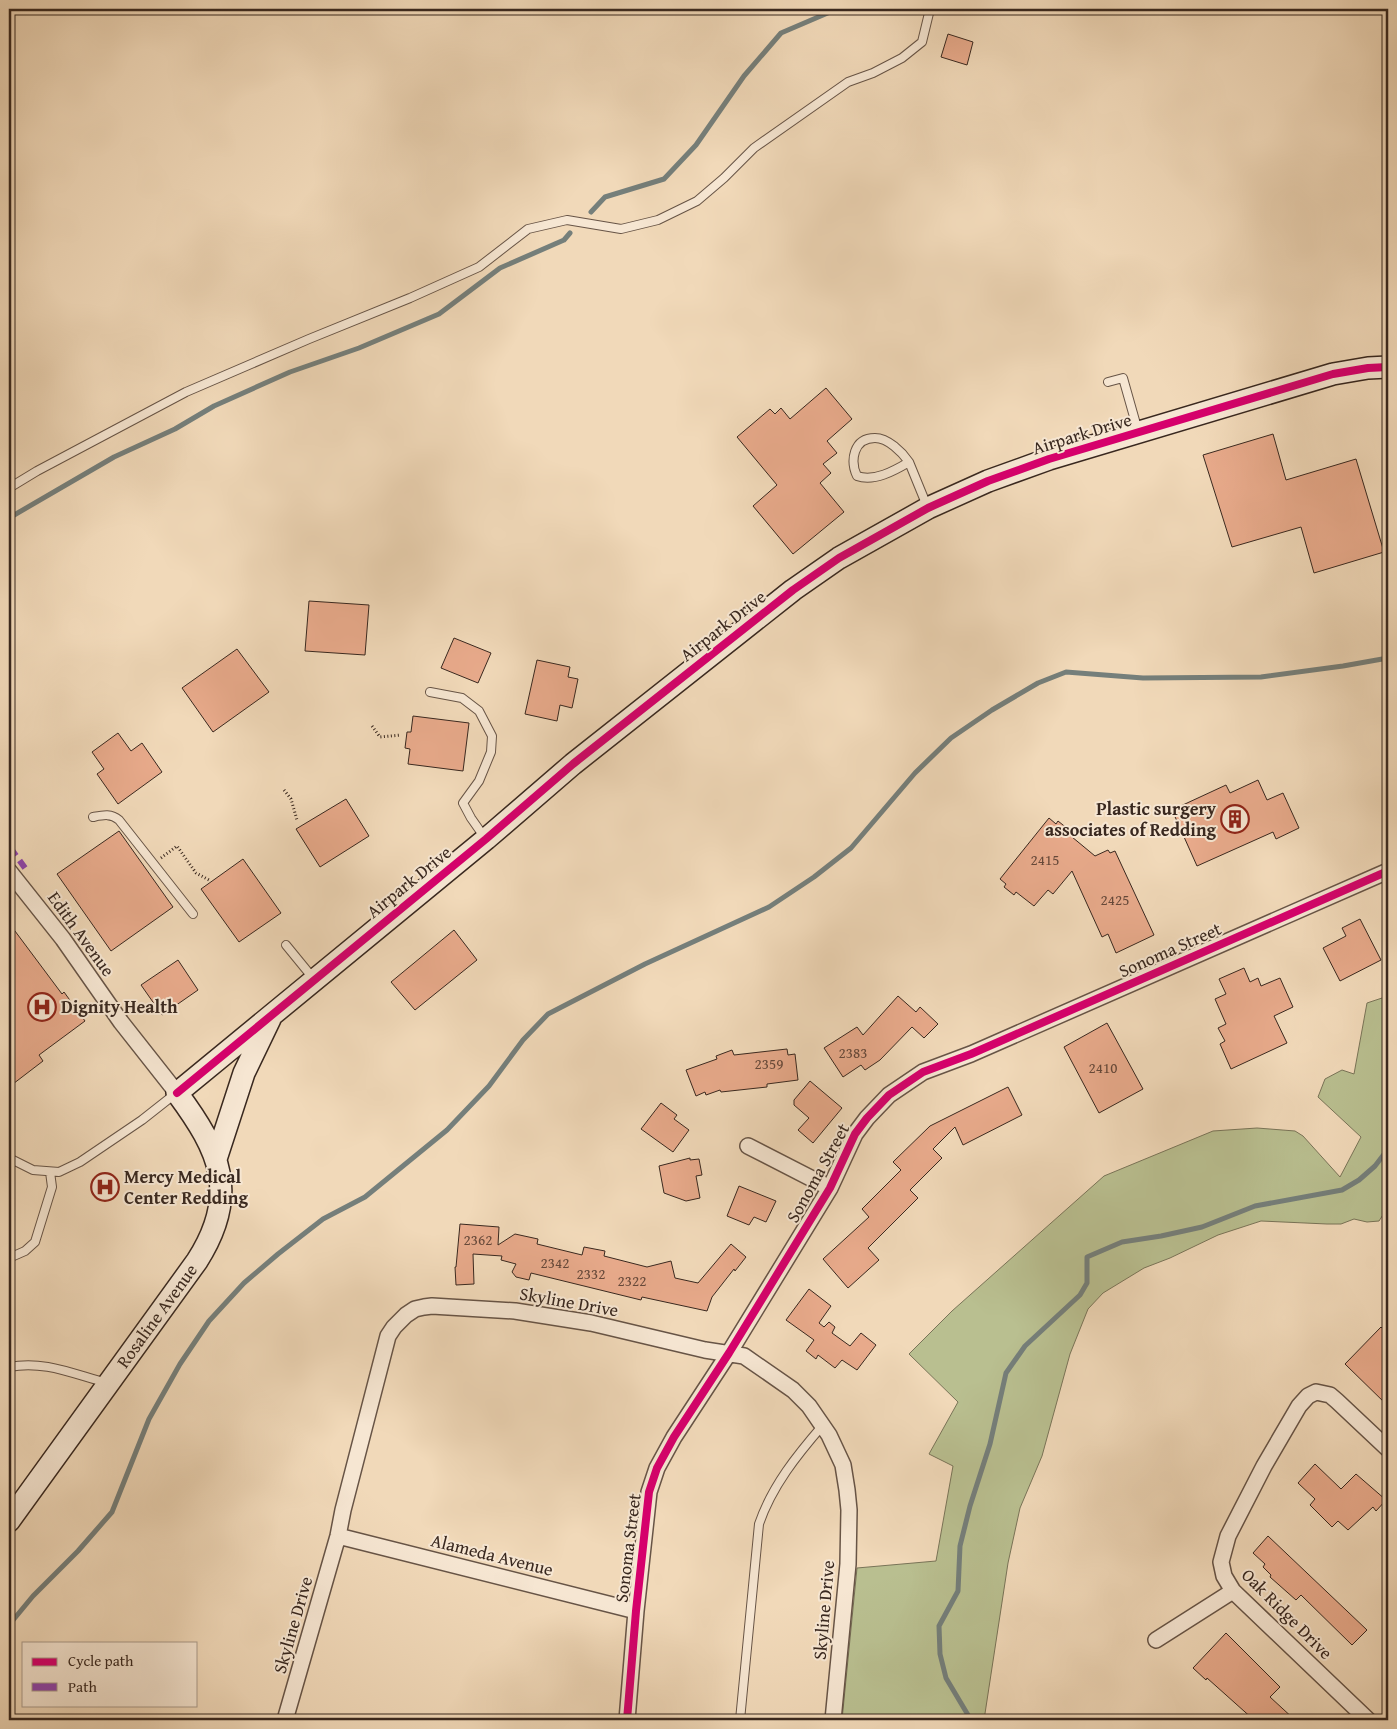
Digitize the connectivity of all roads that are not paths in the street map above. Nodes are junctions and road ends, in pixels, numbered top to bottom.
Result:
1 (930, 9) edge
2 (1388, 368) edge
3 (1108, 382) dead end
4 (1139, 432) junction
5 (909, 462) junction
6 (9, 488) edge
7 (928, 508) junction
8 (430, 692) dead end
9 (93, 817) dead end
10 (486, 839) junction
11 (9, 871) edge
12 (1388, 872) edge
13 (193, 914) dead end
14 (286, 944) dead end
15 (314, 980) junction
16 (274, 1012) junction
17 (177, 1093) junction
18 (748, 1146) dead end
19 (9, 1158) edge
20 (216, 1158) junction
21 (50, 1172) junction
22 (830, 1188) junction
23 (9, 1258) edge
24 (729, 1354) junction
25 (9, 1368) edge
26 (108, 1384) junction
27 (822, 1425) junction
28 (1388, 1449) edge
29 (9, 1521) edge
30 (338, 1536) junction
31 (1233, 1591) junction
32 (636, 1611) junction
33 (1156, 1640) dead end
34 (285, 1720) edge
35 (627, 1720) edge
36 (740, 1720) edge
37 (833, 1720) edge
38 (1368, 1720) edge

1 - 6 lane
2 - 4 street, Airpark Drive
3 - 4 lane
4 - 7 street, Airpark Drive
5 - 5 lane
5 - 7 lane
7 - 10 street, Airpark Drive
8 - 10 lane
9 - 13 lane
10 - 15 street, Airpark Drive
11 - 17 street, Edith Avenue
12 - 22 street, Sonoma Street
14 - 15 lane
15 - 16 street, Airpark Drive
16 - 17 street, Airpark Drive
16 - 20 street
17 - 20 street, Rosaline Avenue
17 - 21 lane
18 - 22 street
19 - 21 lane
20 - 26 street, Rosaline Avenue
21 - 23 lane
22 - 24 street, Sonoma Street
24 - 27 street, Skyline Drive
24 - 30 street, Skyline Drive
24 - 32 street, Sonoma Street
25 - 26 lane
26 - 29 street, Rosaline Avenue
27 - 36 lane
27 - 37 street, Skyline Drive
28 - 31 street, Oak Ridge Drive
30 - 32 street, Alameda Avenue
30 - 34 street, Skyline Drive
31 - 33 street
31 - 38 street, Oak Ridge Drive
32 - 35 street, Sonoma Street

